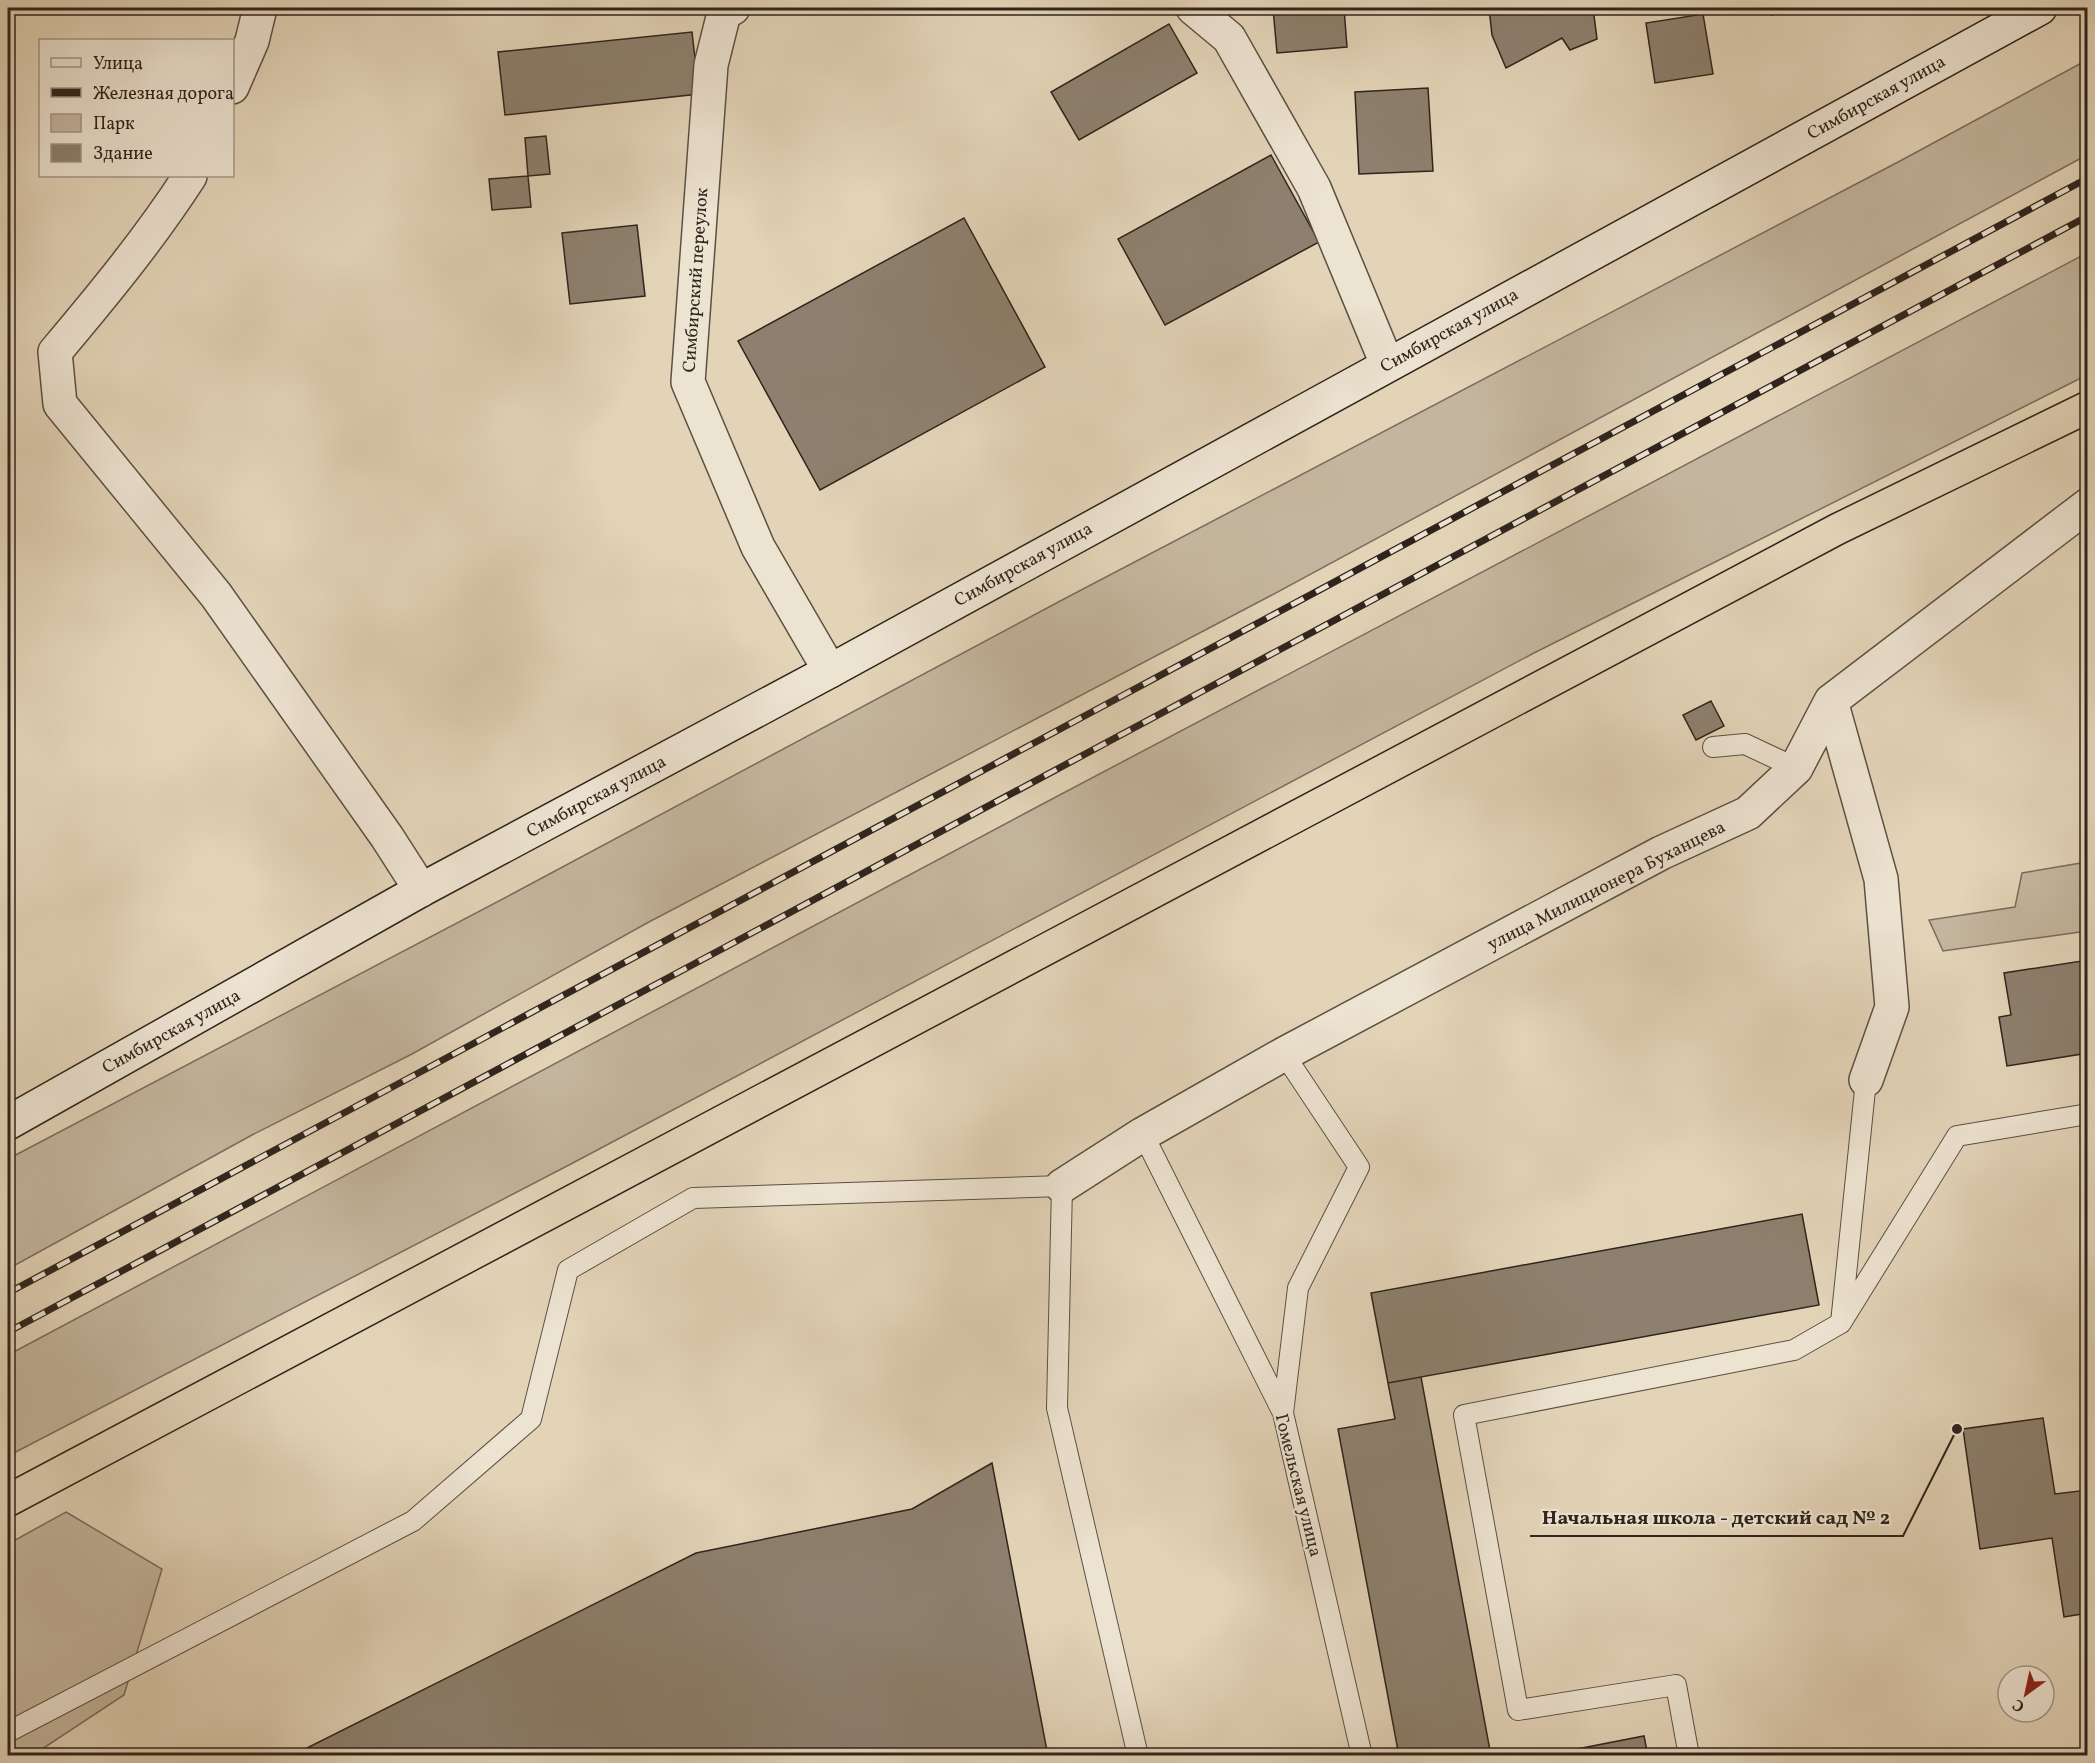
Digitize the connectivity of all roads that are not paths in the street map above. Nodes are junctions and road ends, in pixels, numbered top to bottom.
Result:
1 (260, 8) edge
2 (733, 8) edge
3 (1193, 8) edge
4 (2040, 8) edge
5 (234, 82) edge
6 (189, 177) edge
7 (1387, 364) junction
8 (2088, 505) edge
9 (830, 670) junction
10 (1831, 701) junction
11 (1713, 747) dead end
12 (1796, 768) junction
13 (421, 890) junction
14 (1284, 1054) junction
15 (1866, 1080) joint
16 (2088, 1114) edge
17 (8, 1123) edge
18 (1143, 1134) junction
19 (1062, 1186) junction
20 (1841, 1323) junction
21 (1283, 1413) junction
22 (8, 1732) edge
23 (1138, 1755) edge
24 (1362, 1755) edge
25 (1689, 1755) edge

1 - 5 street
2 - 9 street, Симбирский переулок
3 - 7 street
4 - 7 street, Симбирская улица
6 - 13 street
7 - 9 street, Симбирская улица
8 - 10 street, улица Милиционера Буханцева
9 - 13 street, Симбирская улица
10 - 12 street, улица Милиционера Буханцева
10 - 15 street
11 - 12 lane
12 - 14 street, улица Милиционера Буханцева
13 - 17 street, Симбирская улица
14 - 18 street, улица Милиционера Буханцева
14 - 21 lane
15 - 20 lane
16 - 20 lane
18 - 19 street, улица Милиционера Буханцева
18 - 21 lane, Гомельская улица
19 - 22 lane
19 - 23 lane
20 - 25 lane
21 - 24 lane, Гомельская улица

